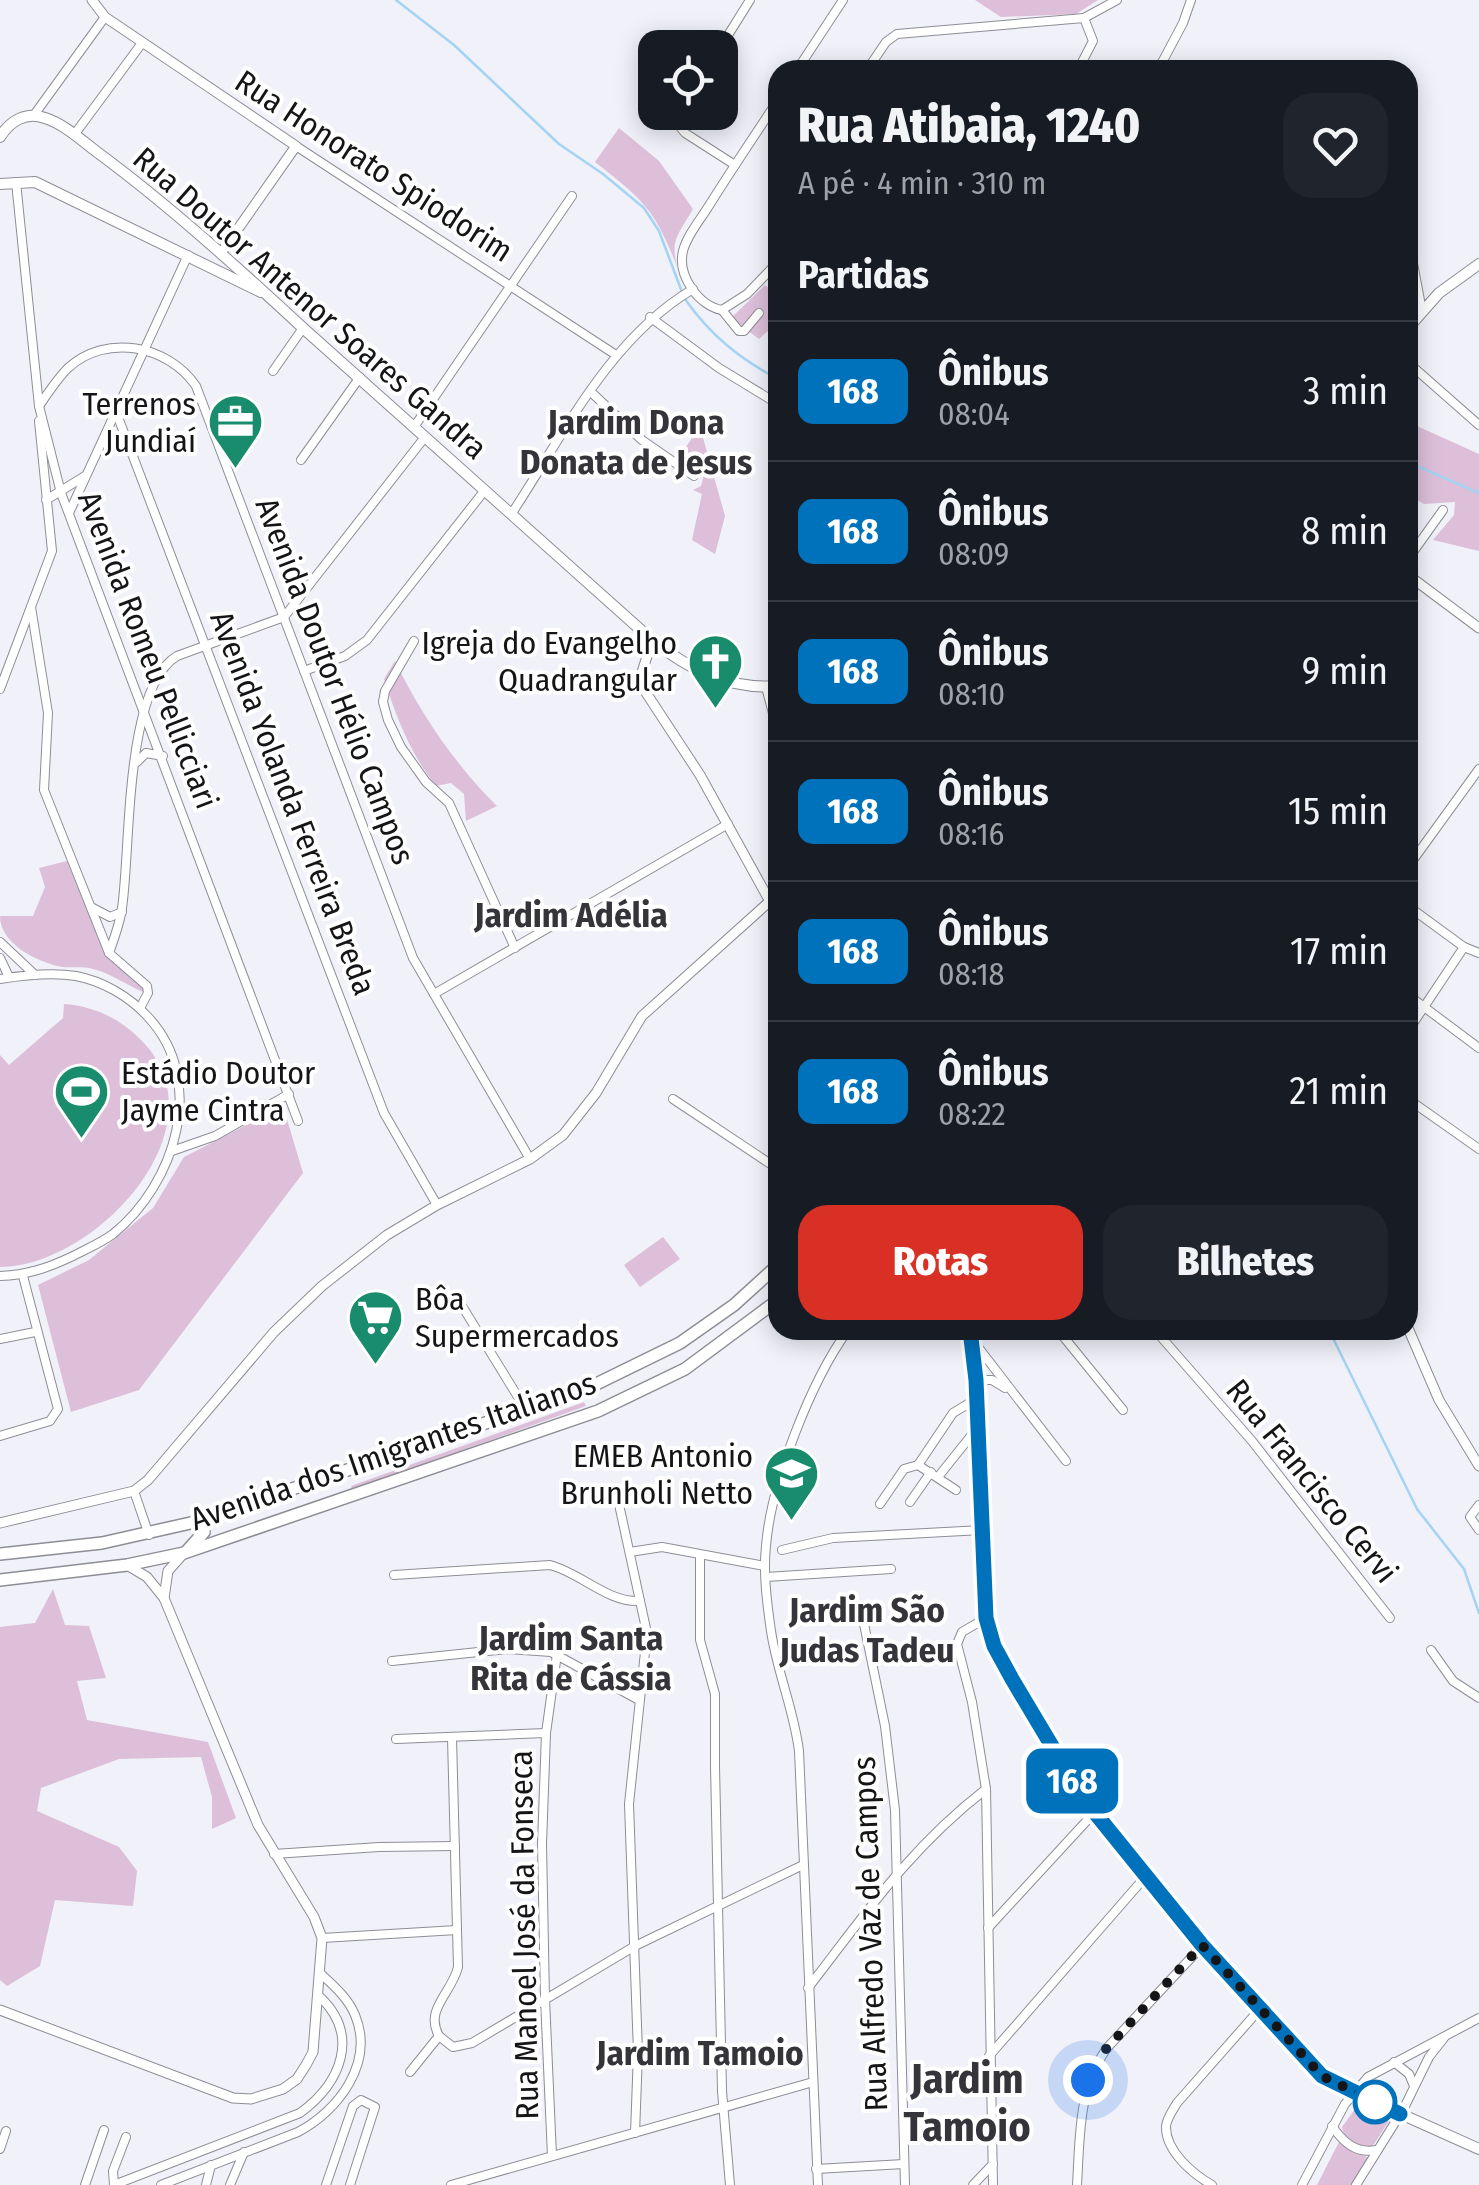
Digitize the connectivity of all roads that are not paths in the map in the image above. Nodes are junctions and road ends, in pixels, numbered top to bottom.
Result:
1 (92, 0) edge
2 (750, 0) edge
3 (842, 0) edge
4 (1117, 0) edge
5 (1191, 0) edge
6 (105, 17) junction
7 (1084, 18) junction
8 (731, 30) edge
9 (142, 43) junction
10 (803, 60) edge
11 (873, 60) edge
12 (1083, 60) edge
13 (1163, 60) edge
14 (768, 115) edge
15 (34, 116) junction
16 (683, 130) edge
17 (74, 135) junction
18 (0, 138) edge
19 (296, 146) junction
20 (735, 164) junction
21 (0, 176) edge
22 (9, 183) edge
23 (572, 196) dead end
24 (221, 252) junction
25 (191, 257) junction
26 (1479, 264) edge
27 (768, 272) edge
28 (511, 286) junction
29 (1418, 290) edge
30 (690, 291) junction
31 (266, 294) junction
32 (722, 310) junction
33 (1422, 311) junction
34 (760, 312) dead end
35 (1418, 316) edge
36 (650, 318) junction
37 (303, 328) junction
38 (144, 350) junction
39 (616, 355) junction
40 (1418, 370) edge
41 (273, 371) dead end
42 (360, 377) junction
43 (591, 392) junction
44 (768, 398) edge
45 (39, 406) junction
46 (1479, 411) edge
47 (116, 412) junction
48 (1476, 423) edge
49 (414, 427) junction
50 (425, 436) junction
51 (301, 460) dead end
52 (86, 475) junction
53 (694, 476) dead end
54 (485, 490) junction
55 (61, 493) junction
56 (46, 500) junction
57 (1443, 510) dead end
58 (69, 513) junction
59 (512, 513) junction
60 (1418, 546) edge
61 (1418, 582) edge
62 (31, 607) junction
63 (284, 616) junction
64 (1479, 628) edge
65 (414, 640) dead end
66 (652, 640) junction
67 (206, 646) junction
68 (304, 671) junction
69 (768, 687) edge
70 (0, 688) edge
71 (142, 709) junction
72 (162, 756) junction
73 (135, 769) junction
74 (1479, 769) edge
75 (728, 824) junction
76 (1418, 846) edge
77 (768, 900) edge
78 (768, 903) edge
79 (90, 906) junction
80 (122, 912) junction
81 (1418, 913) edge
82 (0, 942) edge
83 (1464, 946) junction
84 (515, 948) junction
85 (1478, 951) edge
86 (109, 953) junction
87 (0, 958) edge
88 (35, 975) junction
89 (5, 978) edge
90 (434, 994) junction
91 (1418, 1003) edge
92 (140, 1008) junction
93 (1424, 1008) junction
94 (1418, 1016) edge
95 (1479, 1048) edge
96 (289, 1094) junction
97 (673, 1099) dead end
98 (1418, 1105) edge
99 (298, 1121) dead end
100 (1479, 1149) edge
101 (172, 1151) junction
102 (530, 1159) junction
103 (768, 1161) edge
104 (437, 1205) junction
105 (768, 1274) edge
106 (0, 1276) edge
107 (23, 1276) junction
108 (734, 1305) junction
109 (462, 1306) dead end
110 (768, 1308) edge
111 (36, 1332) junction
112 (732, 1336) junction
113 (0, 1338) edge
114 (842, 1340) edge
115 (971, 1340) edge
116 (974, 1340) edge
117 (1066, 1340) edge
118 (1164, 1340) edge
119 (1413, 1340) edge
120 (976, 1380) junction
121 (588, 1388) junction
122 (1012, 1394) junction
123 (976, 1400) junction
124 (526, 1410) junction
125 (1123, 1410) dead end
126 (581, 1416) junction
127 (978, 1427) junction
128 (0, 1436) edge
129 (1066, 1461) dead end
130 (918, 1465) junction
131 (1479, 1466) edge
132 (340, 1475) junction
133 (934, 1475) junction
134 (956, 1490) dead end
135 (134, 1491) junction
136 (344, 1497) junction
137 (910, 1502) dead end
138 (880, 1504) dead end
139 (1479, 1505) edge
140 (620, 1509) dead end
141 (194, 1522) junction
142 (0, 1523) edge
143 (982, 1530) junction
144 (1479, 1530) edge
145 (149, 1535) junction
146 (782, 1550) dead end
147 (630, 1552) junction
148 (0, 1554) edge
149 (184, 1554) junction
150 (700, 1556) junction
151 (127, 1565) junction
152 (765, 1566) junction
153 (890, 1569) dead end
154 (394, 1575) dead end
155 (766, 1577) junction
156 (0, 1580) edge
157 (164, 1598) junction
158 (640, 1601) junction
159 (986, 1618) junction
160 (1390, 1618) dead end
161 (864, 1624) dead end
162 (1431, 1650) dead end
163 (557, 1654) junction
164 (392, 1661) dead end
165 (1478, 1699) edge
166 (638, 1700) junction
167 (546, 1732) junction
168 (452, 1738) junction
169 (396, 1739) dead end
170 (986, 1788) junction
171 (1093, 1814) junction
172 (455, 1846) junction
173 (274, 1854) junction
174 (803, 1866) junction
175 (896, 1872) junction
176 (1146, 1876) junction
177 (719, 1907) junction
178 (986, 1929) junction
179 (457, 1930) junction
180 (322, 1938) junction
181 (1202, 1945) junction
182 (635, 1946) junction
183 (320, 1973) junction
184 (808, 1988) junction
185 (318, 1996) junction
186 (544, 1998) junction
187 (0, 2010) edge
188 (1259, 2010) junction
189 (1479, 2018) edge
190 (1447, 2035) junction
191 (439, 2036) junction
192 (989, 2056) junction
193 (1394, 2062) junction
194 (410, 2072) dead end
195 (813, 2082) junction
196 (1414, 2086) junction
197 (1353, 2093) junction
198 (724, 2108) junction
199 (1400, 2114) junction
200 (1332, 2126) junction
201 (6, 2130) dead end
202 (104, 2130) dead end
203 (635, 2132) junction
204 (126, 2136) dead end
205 (0, 2149) edge
206 (1479, 2149) edge
207 (1376, 2150) junction
208 (244, 2152) junction
209 (552, 2156) junction
210 (904, 2164) junction
211 (992, 2164) junction
212 (211, 2166) junction
213 (816, 2169) junction
214 (506, 2170) junction
215 (85, 2185) edge
216 (114, 2185) edge
217 (162, 2185) edge
218 (206, 2185) edge
219 (230, 2185) edge
220 (326, 2185) edge
221 (350, 2185) edge
222 (450, 2185) edge
223 (506, 2185) edge
224 (730, 2185) edge
225 (818, 2185) edge
226 (906, 2185) edge
227 (973, 2185) edge
228 (993, 2185) edge
229 (1077, 2185) edge
230 (1212, 2185) edge
231 (1302, 2185) edge
232 (1356, 2185) edge

1 - 6 street, Rua Honorato Spiodorim
2 - 8 street
3 - 10 street
4 - 7 street
5 - 13 street
6 - 9 street, Rua Honorato Spiodorim
6 - 15 street
7 - 11 street
7 - 12 street
9 - 17 street
9 - 19 street, Rua Honorato Spiodorim
14 - 20 street
15 - 17 main road, Rua Doutor Antenor Soares Gandra
15 - 18 main road
16 - 20 street
17 - 24 main road, Rua Doutor Antenor Soares Gandra
19 - 24 street
19 - 28 street, Rua Honorato Spiodorim
20 - 30 street
21 - 22 main road
22 - 25 main road
22 - 45 street, Avenida Romeu Pellicciari
23 - 28 street
24 - 25 main road
24 - 31 main road, Rua Doutor Antenor Soares Gandra
25 - 31 main road
25 - 38 street
26 - 33 main road
27 - 32 street
28 - 39 street, Rua Honorato Spiodorim
28 - 49 street
29 - 33 street
30 - 32 street
30 - 36 street
31 - 37 main road, Rua Doutor Antenor Soares Gandra
32 - 34 street
33 - 35 main road
36 - 39 street
36 - 44 street
37 - 41 street
37 - 42 main road, Rua Doutor Antenor Soares Gandra
38 - 45 street
38 - 47 street
38 - 63 street, Avenida Doutor Hélio Campos
39 - 43 street
40 - 48 street
42 - 49 main road, Rua Doutor Antenor Soares Gandra
42 - 51 street
43 - 53 street
43 - 59 street
45 - 55 street, Avenida Romeu Pellicciari
45 - 56 street
46 - 48 street
47 - 52 street
47 - 67 street, Avenida Yolanda Ferreira Breda
49 - 50 main road, Rua Doutor Antenor Soares Gandra
50 - 54 main road, Rua Doutor Antenor Soares Gandra
50 - 63 street
52 - 55 street
52 - 58 street
54 - 59 main road, Rua Doutor Antenor Soares Gandra
54 - 68 street
55 - 56 street
55 - 58 street, Avenida Romeu Pellicciari
56 - 62 street
57 - 60 street
58 - 71 street, Avenida Romeu Pellicciari
59 - 66 main road, Rua Doutor Antenor Soares Gandra
61 - 64 street
62 - 70 street
62 - 79 street
63 - 67 street
63 - 68 street, Avenida Doutor Hélio Campos
65 - 84 street
66 - 69 main road, Rua Doutor Antenor Soares Gandra
66 - 75 street
67 - 71 street
67 - 104 street, Avenida Yolanda Ferreira Breda
68 - 90 street, Avenida Doutor Hélio Campos
71 - 72 street, Avenida Romeu Pellicciari
71 - 73 street
72 - 73 street
72 - 96 street, Avenida Romeu Pellicciari
73 - 80 street
74 - 76 street
75 - 77 street
75 - 84 street
78 - 102 street
79 - 80 street
79 - 86 street
80 - 86 street
81 - 83 street
82 - 88 street
83 - 85 street
83 - 93 street
84 - 90 street
86 - 92 street
87 - 89 street
88 - 89 street
88 - 92 street
90 - 102 street, Avenida Doutor Hélio Campos
91 - 93 street
92 - 101 street
93 - 94 street
93 - 95 street
96 - 99 street, Avenida Romeu Pellicciari
96 - 101 street
97 - 103 street
98 - 100 street
101 - 107 street
102 - 104 street
104 - 135 street
105 - 108 main road, Avenida dos Imigrantes Italianos
106 - 107 street
107 - 111 street
108 - 112 main road
108 - 121 main road, Avenida dos Imigrantes Italianos
109 - 124 street
110 - 112 main road, Avenida dos Imigrantes Italianos
111 - 113 street
111 - 128 street
112 - 126 main road, Avenida dos Imigrantes Italianos
114 - 152 street
115 - 120 main road
116 - 122 street
117 - 125 street
118 - 160 street, Rua Francisco Cervi
119 - 131 street
120 - 122 street
120 - 123 main road
121 - 124 main road, Avenida dos Imigrantes Italianos
121 - 126 main road
122 - 129 street
123 - 127 main road
123 - 130 street
124 - 132 main road, Avenida dos Imigrantes Italianos
126 - 136 main road, Avenida dos Imigrantes Italianos
127 - 133 street
127 - 143 main road
130 - 133 street
130 - 138 street
132 - 136 main road
132 - 141 main road, Avenida dos Imigrantes Italianos
133 - 134 street
133 - 137 street
135 - 142 street
135 - 145 street
136 - 149 main road, Avenida dos Imigrantes Italianos
139 - 144 street
140 - 147 street
141 - 145 main road, Avenida dos Imigrantes Italianos
141 - 149 main road
143 - 146 street
143 - 159 main road
145 - 148 main road, Avenida dos Imigrantes Italianos
147 - 150 street
147 - 158 street
149 - 151 main road, Avenida dos Imigrantes Italianos
149 - 157 street
150 - 152 street
150 - 177 street
151 - 156 main road, Avenida dos Imigrantes Italianos
151 - 157 street
152 - 155 street
153 - 155 street
154 - 158 street
155 - 174 street
157 - 173 street
158 - 166 street
159 - 170 street
159 - 171 main road
161 - 175 street, Rua Alfredo Vaz de Campos
162 - 165 street
163 - 164 street
163 - 166 street
163 - 167 street, Rua Manoel José da Fonseca
166 - 182 street
167 - 168 street
167 - 186 street, Rua Manoel José da Fonseca
168 - 169 street
168 - 172 street
170 - 175 street
170 - 178 street
171 - 176 main road
171 - 178 street
172 - 173 street
172 - 179 street
173 - 180 street
174 - 177 street
174 - 184 street
175 - 184 street
175 - 210 street, Rua Alfredo Vaz de Campos
176 - 181 main road
176 - 192 street
177 - 182 street
177 - 198 street
178 - 192 street
179 - 180 street
179 - 191 street
180 - 183 street
181 - 188 main road
181 - 229 street
182 - 186 street
182 - 203 street
183 - 185 street
183 - 208 street
184 - 195 street
185 - 187 street
185 - 216 street
186 - 191 street
186 - 209 street, Rua Manoel José da Fonseca
188 - 197 main road
188 - 230 street
189 - 190 street
190 - 193 street
190 - 196 street
191 - 194 street
192 - 211 street
193 - 196 street
193 - 197 street
195 - 198 street
195 - 213 street
196 - 199 street
197 - 199 main road
197 - 200 street
198 - 203 street
198 - 224 street
199 - 206 main road
199 - 207 street
200 - 207 street
200 - 231 street
201 - 205 street
202 - 215 street
203 - 209 street
204 - 216 street
207 - 232 street
208 - 212 street
208 - 219 street
209 - 214 street
210 - 213 street
210 - 226 street, Rua Alfredo Vaz de Campos
211 - 227 street
211 - 228 street
212 - 217 street
212 - 218 street
213 - 225 street
214 - 222 street
214 - 223 street
220 - 221 street

